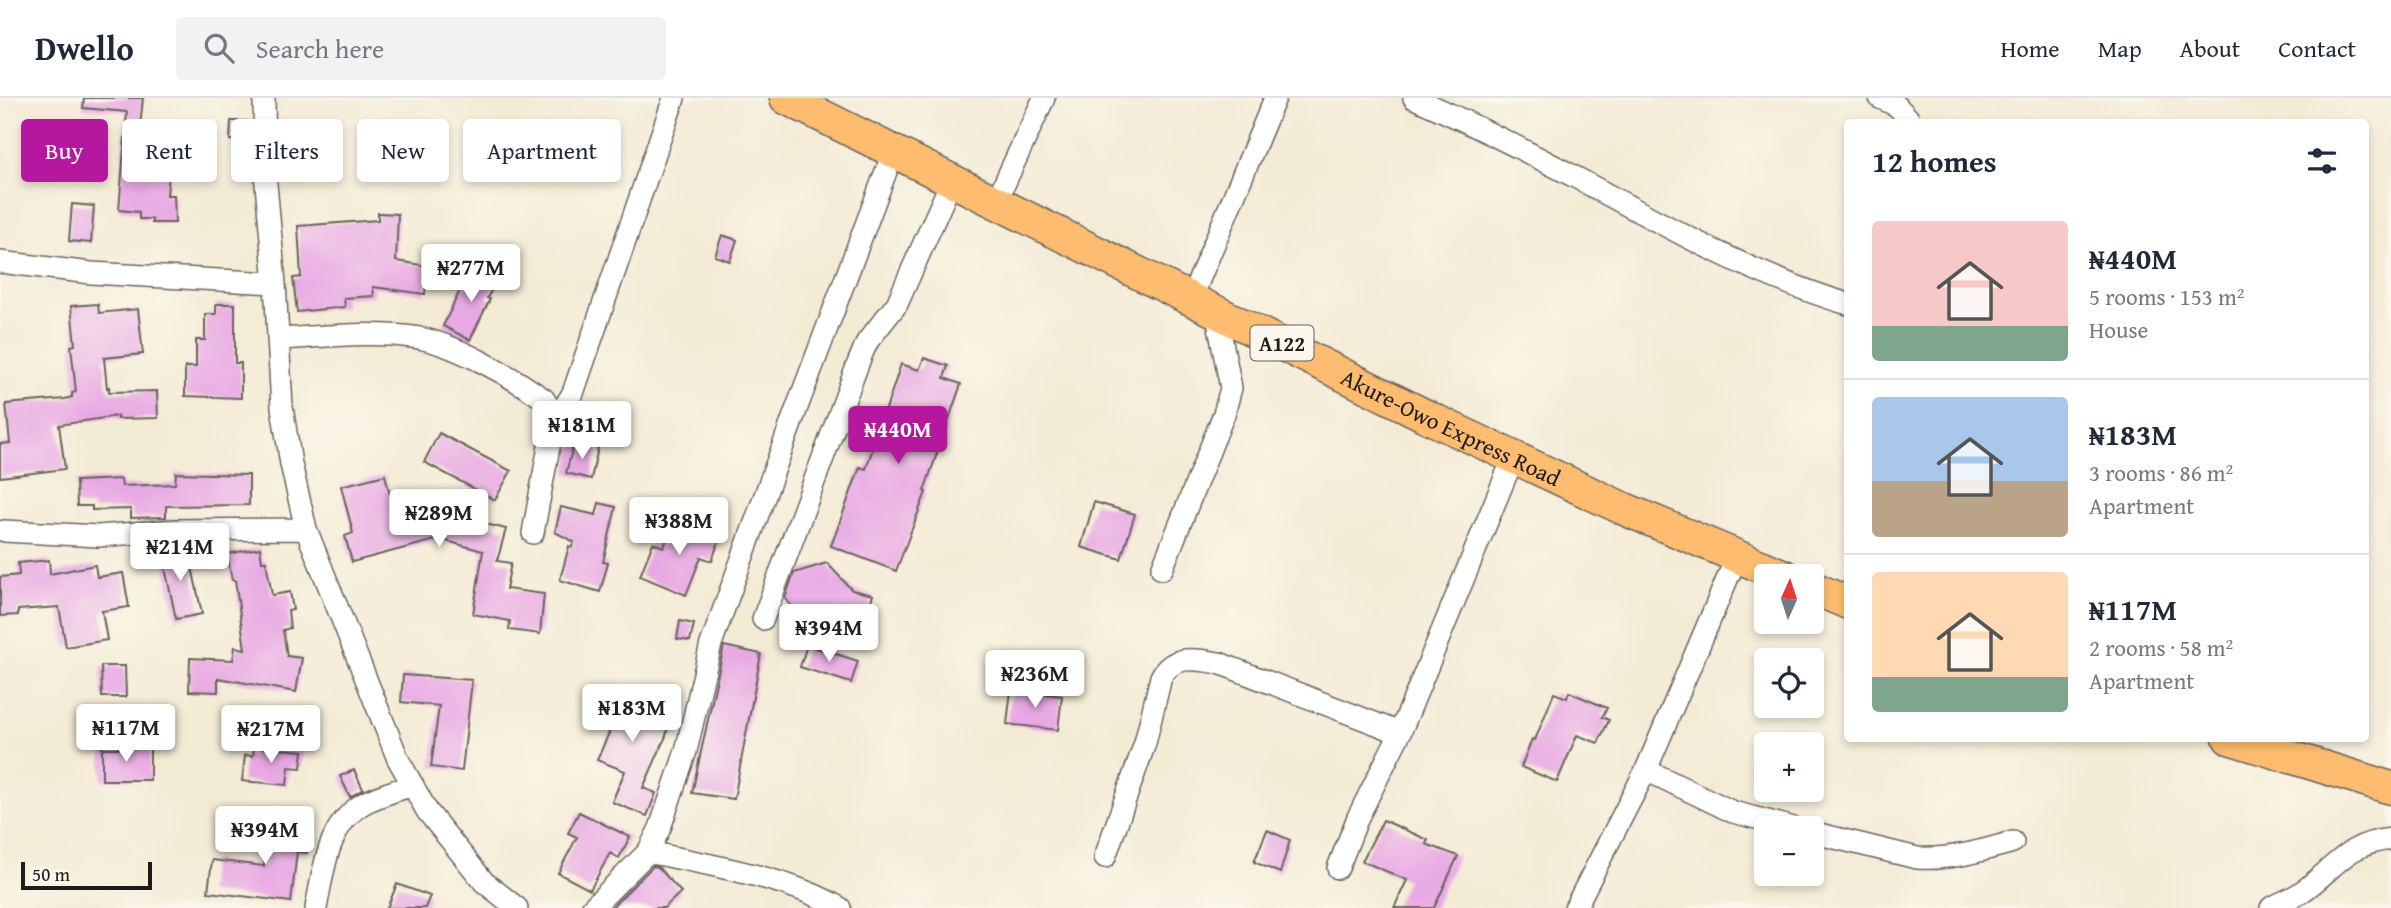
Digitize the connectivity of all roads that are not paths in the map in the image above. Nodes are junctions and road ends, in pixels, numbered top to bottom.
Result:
1 (264, 98) edge
2 (674, 98) edge
3 (1044, 98) edge
4 (1275, 98) edge
5 (1880, 98) edge
6 (788, 99) edge
7 (1422, 99) edge
8 (1908, 119) edge
9 (893, 153) junction
10 (951, 182) junction
11 (995, 204) junction
12 (0, 262) edge
13 (275, 283) junction
14 (1844, 303) edge
15 (1204, 305) junction
16 (279, 339) junction
17 (553, 425) junction
18 (1514, 456) junction
19 (306, 529) junction
20 (4, 531) dead end
21 (533, 533) dead end
22 (1737, 556) junction
23 (1756, 564) edge
24 (1162, 569) dead end
25 (1824, 593) edge
26 (1844, 601) edge
27 (763, 619) dead end
28 (1401, 733) junction
29 (2242, 742) edge
30 (1646, 770) junction
31 (413, 785) junction
32 (2391, 788) edge
33 (1754, 818) edge
34 (1824, 835) edge
35 (2391, 839) edge
36 (2013, 842) dead end
37 (648, 852) junction
38 (1105, 857) dead end
39 (1338, 868) dead end
40 (316, 908) edge
41 (517, 908) edge
42 (592, 908) edge
43 (840, 908) edge
44 (1575, 908) edge
45 (2271, 908) edge

1 - 13 street
2 - 17 street
3 - 11 street
4 - 15 street
5 - 8 street
6 - 9 highway, Akure-Owo Express Road / A122
7 - 14 street
9 - 10 highway, Akure-Owo Express Road / A122
9 - 37 street
10 - 11 highway, Akure-Owo Express Road / A122
10 - 27 street
11 - 15 highway, Akure-Owo Express Road / A122
12 - 13 street
13 - 16 street
15 - 18 highway, Akure-Owo Express Road / A122
15 - 24 street
16 - 17 street
16 - 19 street
17 - 21 street
18 - 22 highway, Akure-Owo Express Road / A122
18 - 28 street
19 - 20 street
19 - 31 street
22 - 23 highway, Akure-Owo Express Road / A122
22 - 30 street
25 - 26 highway
28 - 38 street
28 - 39 street
29 - 32 highway
30 - 33 street
30 - 44 street
31 - 40 street
31 - 41 street
34 - 36 street
35 - 45 street
37 - 42 street
37 - 43 street

